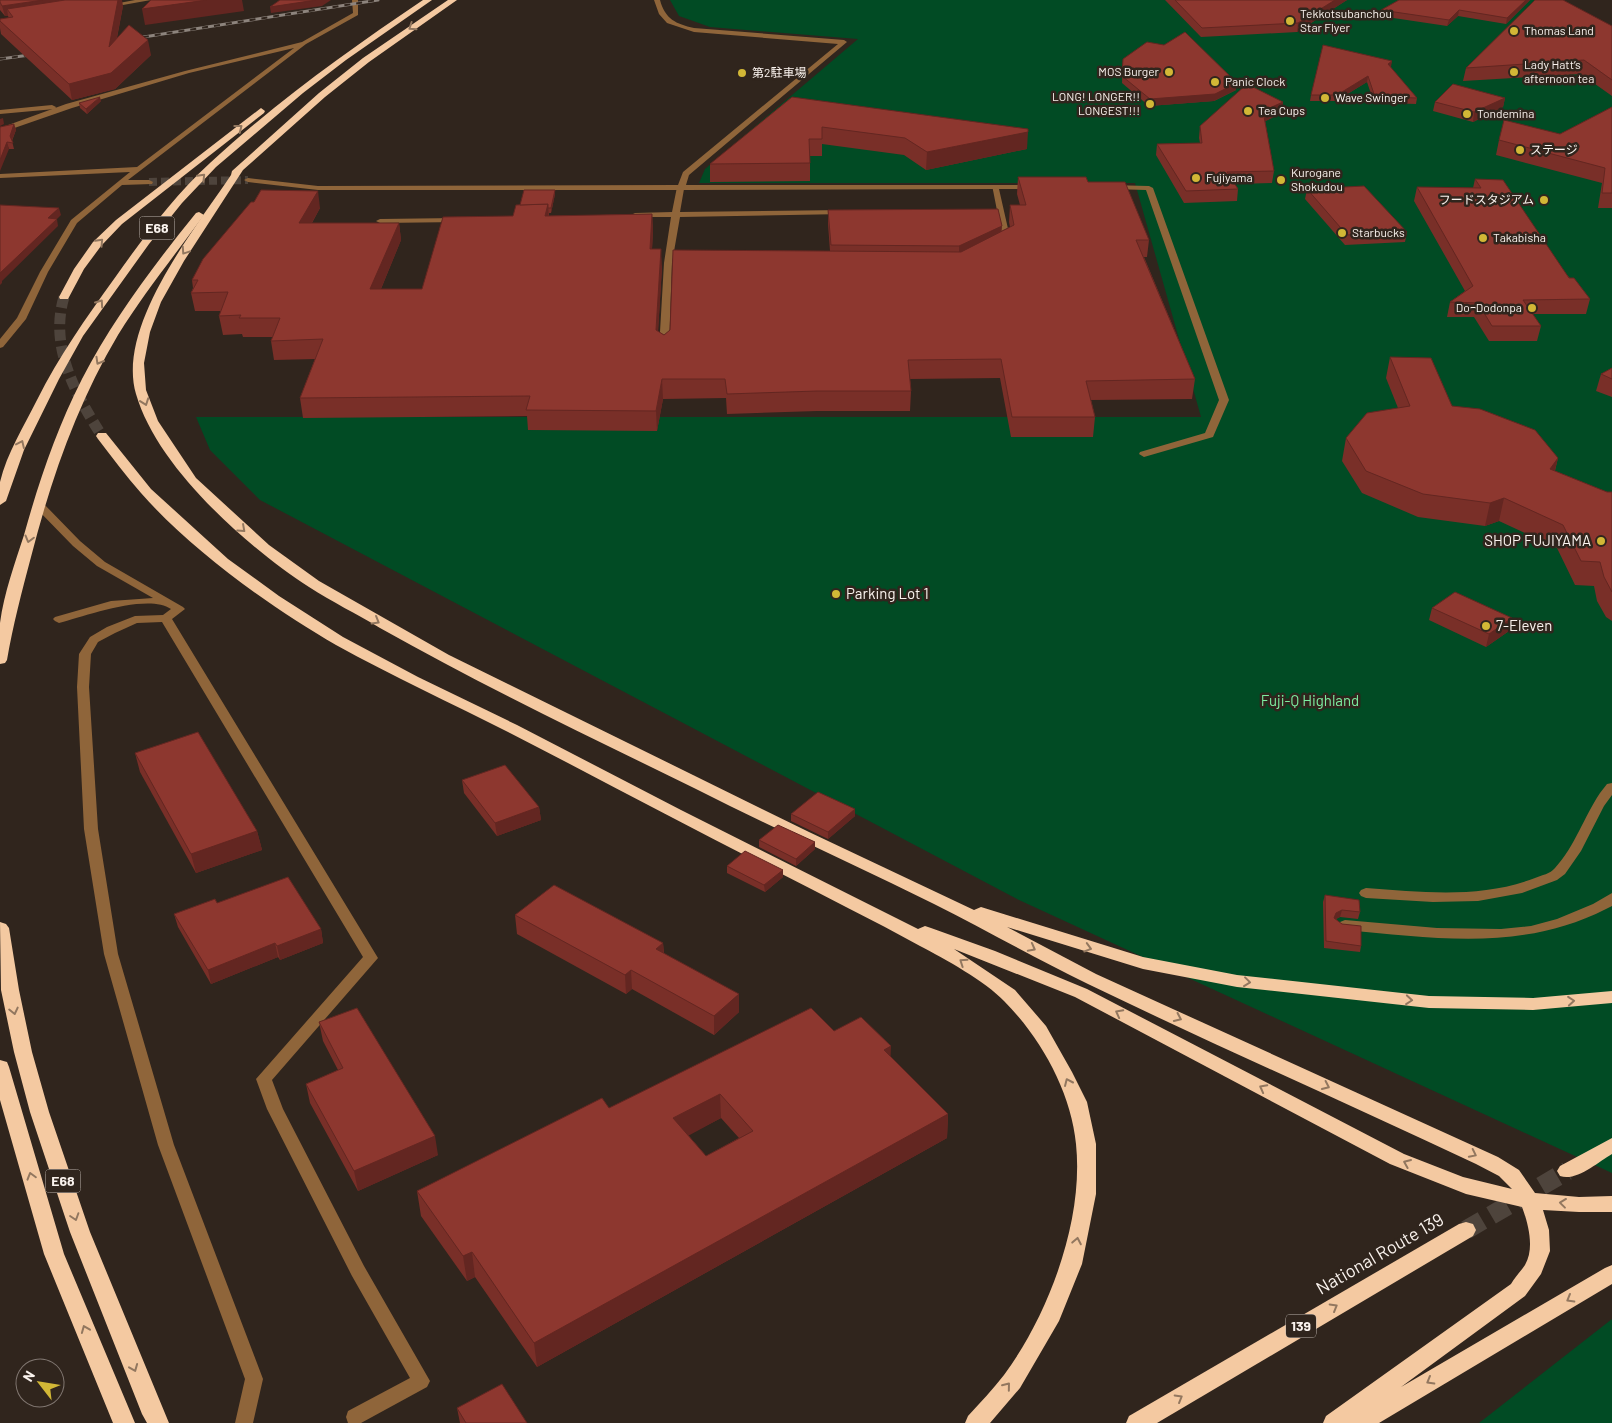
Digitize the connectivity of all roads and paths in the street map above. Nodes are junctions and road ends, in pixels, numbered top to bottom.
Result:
1 (148, 0) edge
2 (355, 0) edge
3 (428, 0) edge
4 (453, 0) edge
5 (657, 0) edge
6 (98, 7) edge
7 (385, 28) junction
8 (304, 43) junction
9 (69, 106) junction
10 (0, 112) edge
11 (0, 131) edge
12 (241, 166) junction
13 (137, 170) junction
14 (0, 176) edge
15 (248, 180) tunnel mouth
16 (149, 182) tunnel mouth
17 (120, 183) junction
18 (1044, 187) edge
19 (994, 188) junction
20 (1102, 188) edge
21 (680, 189) junction
22 (1000, 210) junction
23 (990, 211) edge
24 (852, 212) edge
25 (676, 214) junction
26 (626, 216) edge
27 (469, 219) edge
28 (380, 221) edge
29 (999, 246) edge
30 (668, 263) junction
31 (678, 263) edge
32 (64, 297) tunnel mouth
33 (0, 345) edge
34 (664, 349) edge
35 (102, 436) tunnel mouth
36 (1144, 454) dead end
37 (0, 501) edge
38 (39, 505) junction
39 (168, 601) junction
40 (166, 618) junction
41 (59, 619) dead end
42 (0, 660) edge
43 (1612, 787) edge
44 (1366, 892) dead end
45 (1612, 898) edge
46 (942, 901) junction
47 (883, 918) junction
48 (1341, 924) edge
49 (0, 928) edge
50 (1612, 997) edge
51 (0, 1067) edge
52 (1612, 1145) edge
53 (1567, 1171) tunnel mouth
54 (1527, 1198) junction
55 (1612, 1204) edge
56 (1466, 1230) tunnel mouth
57 (1612, 1274) edge
58 (355, 1417) dead end
59 (124, 1423) edge
60 (158, 1423) edge
61 (244, 1423) edge
62 (976, 1423) edge
63 (1137, 1423) edge
64 (1334, 1423) edge
65 (1359, 1423) edge

1 - 6 street
2 - 8 street
3 - 7 highway, E68
4 -> 12 highway, E68
5 - 21 street
32 -> 7 highway
37 -> 7 highway, E68
8 - 9 street
8 - 13 street
9 - 10 street
9 - 11 street
12 -> 38 highway, E68
12 -> 46 highway
13 - 14 street
13 - 17 street
15 - 21 street
16 - 17 street
17 - 33 street
18 - 19 street
19 - 21 street
19 - 22 street
20 - 36 street
21 - 25 street
22 - 23 street
22 - 29 street
24 - 25 street
25 - 26 street
25 - 30 street
27 - 28 street
30 - 31 street
30 - 34 street
35 - 47 highway
38 - 39 street
38 -> 42 highway, E68
39 - 40 street
39 - 41 street
40 - 58 street
40 - 61 street
43 - 44 street
45 - 48 street
46 -> 50 highway
46 -> 54 highway
54 -> 47 highway
62 -> 47 highway
49 -> 60 highway, E68
59 -> 51 highway, E68
52 - 53 highway
55 -> 54 highway
54 - 64 highway
63 -> 56 highway, National Route 139 / 139
57 -> 65 highway

